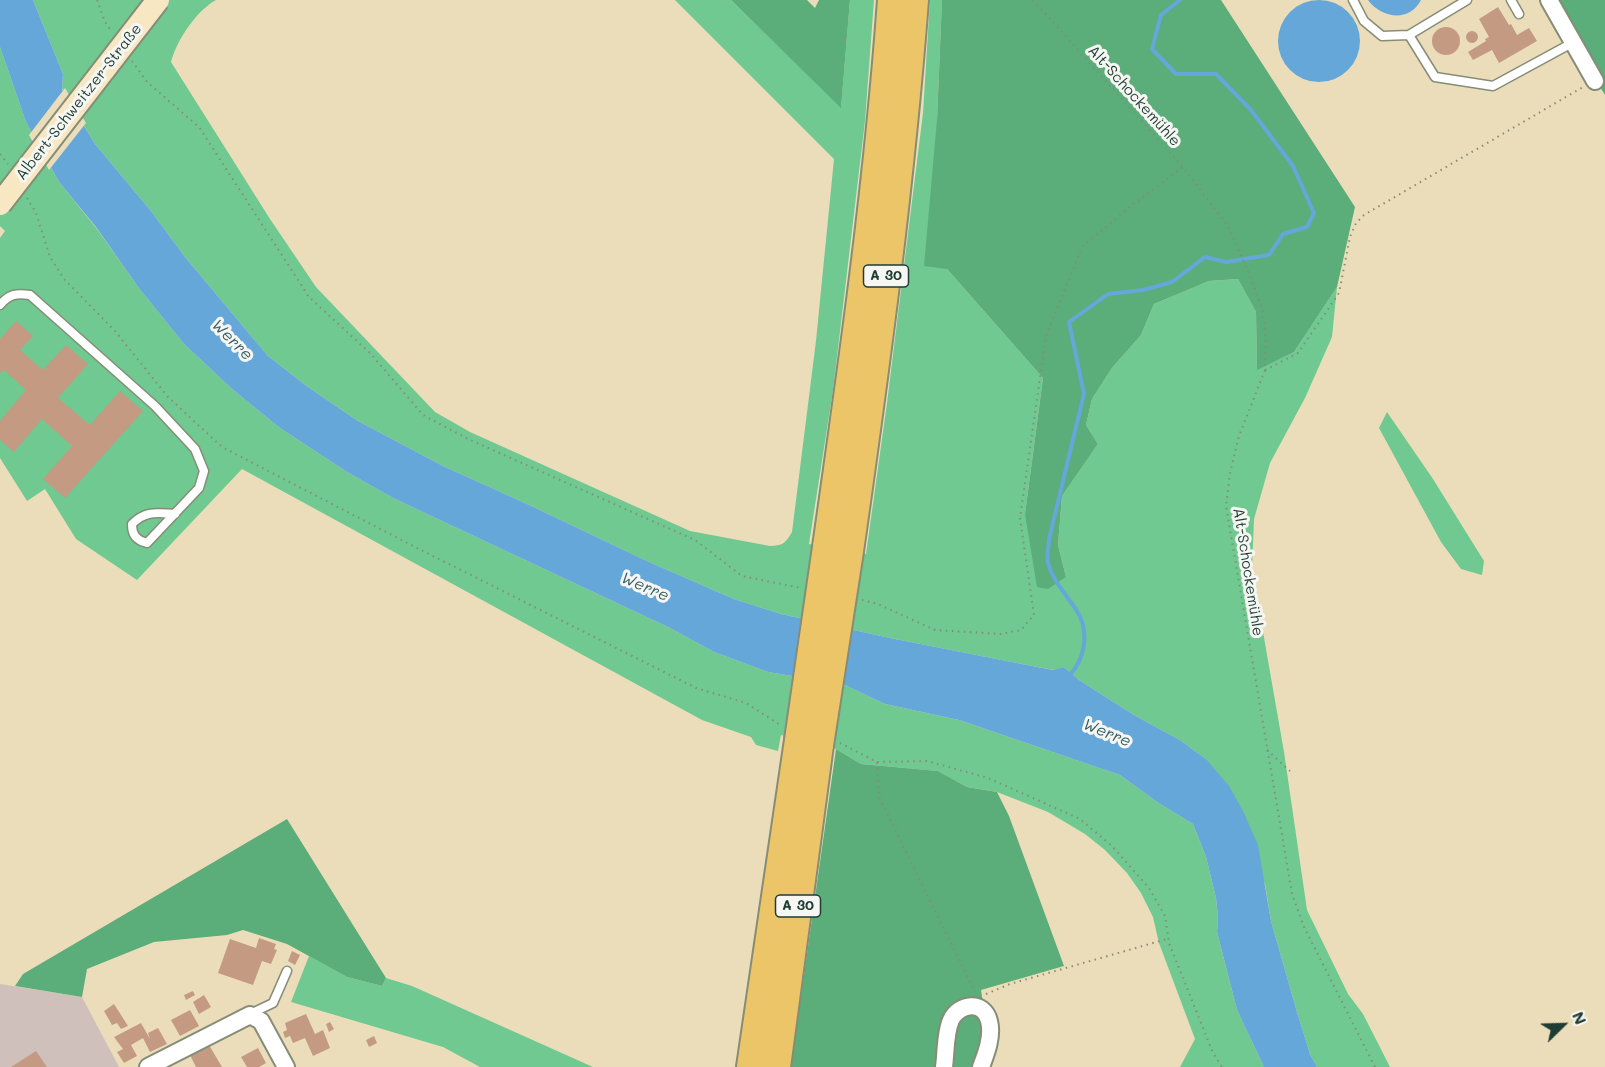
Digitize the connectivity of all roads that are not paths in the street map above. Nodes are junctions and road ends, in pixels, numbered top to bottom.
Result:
1 (158, 0) edge
2 (892, 0) edge
3 (914, 0) edge
4 (1353, 0) edge
5 (1467, 0) edge
6 (1511, 0) edge
7 (1549, 0) edge
8 (1519, 14) dead end
9 (1409, 35) junction
10 (1574, 42) junction
11 (1595, 81) road end
12 (0, 204) edge
13 (0, 305) edge
14 (175, 514) junction
15 (838, 549) junction
16 (809, 742) junction
17 (287, 971) dead end
18 (250, 1015) junction
19 (148, 1067) edge
20 (286, 1067) edge
21 (751, 1067) edge
22 (776, 1067) edge
23 (944, 1067) edge
24 (981, 1067) edge

1 - 12 main road, Albert-Schweitzer-Straße, bridge
2 - 15 highway, A 30
3 - 15 highway, A 30
4 - 9 lane
5 - 9 lane
6 - 8 lane
7 - 10 street
9 - 10 lane
10 - 11 street
13 - 14 lane
14 - 14 lane
15 - 16 highway, A 30, bridge
16 - 21 highway, A 30
16 - 22 highway, A 30
17 - 18 lane
18 - 19 street
18 - 20 street
23 - 24 street

